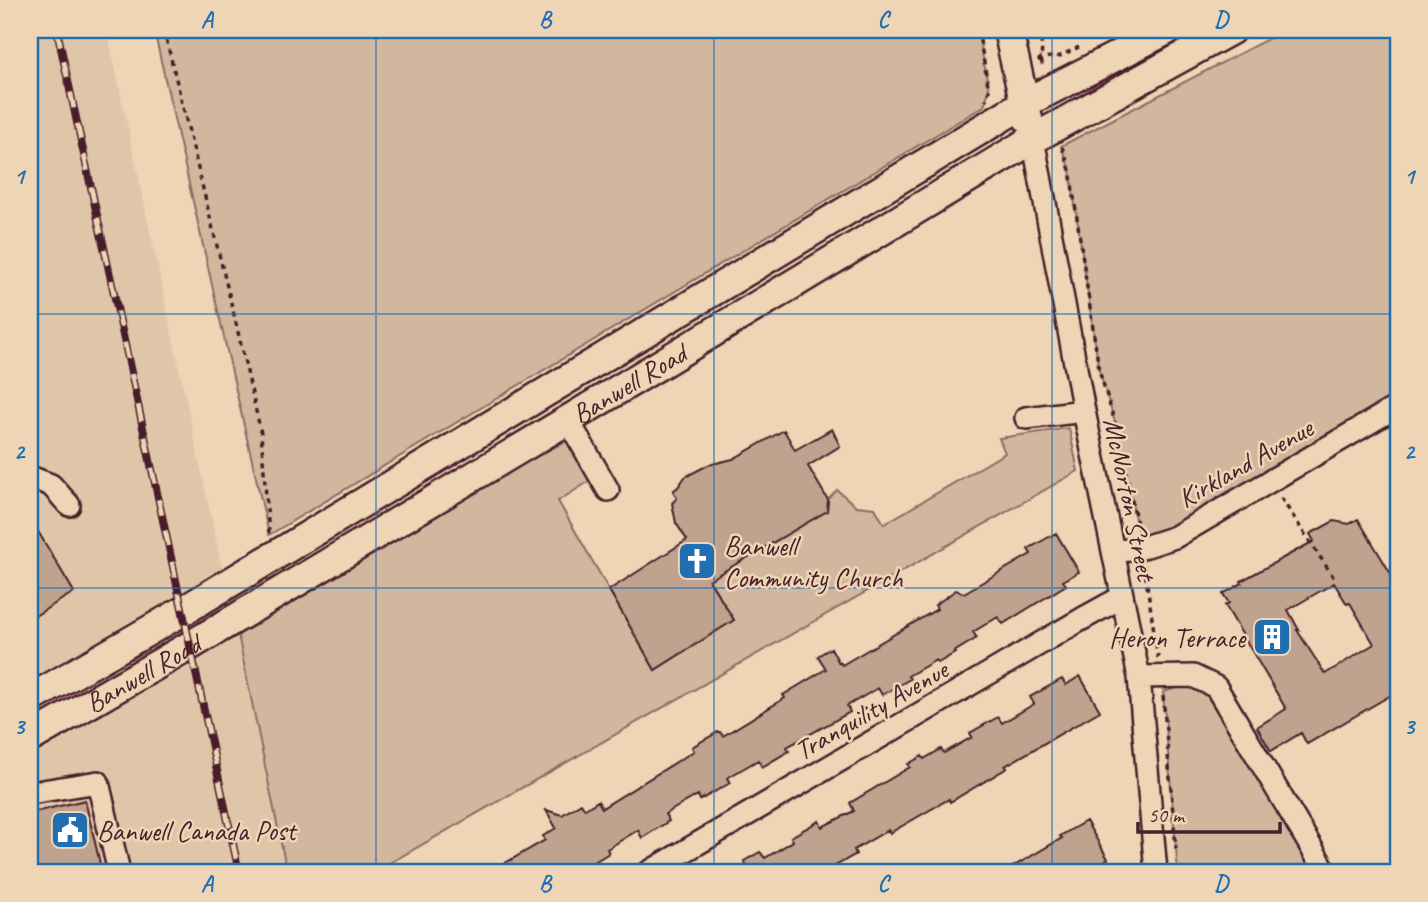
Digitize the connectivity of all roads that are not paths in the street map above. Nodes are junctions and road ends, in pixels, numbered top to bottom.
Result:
1 (1008, 30) edge
2 (1167, 30) edge
3 (1231, 30) edge
4 (1025, 103) junction
5 (1033, 139) junction
6 (1398, 406) edge
7 (1084, 411) junction
8 (1026, 418) dead end
9 (568, 420) junction
10 (30, 477) edge
11 (608, 490) dead end
12 (69, 505) dead end
13 (1114, 552) junction
14 (1122, 597) junction
15 (1139, 677) junction
16 (30, 699) edge
17 (30, 738) edge
18 (30, 793) edge
19 (119, 872) edge
20 (649, 872) edge
21 (1156, 872) edge
22 (1326, 872) edge

1 - 4 main road
2 - 4 main road, Banwell Road
3 - 5 main road, Banwell Road
4 - 5 main road
4 - 16 main road, Banwell Road
5 - 7 street, McNorton Street
5 - 9 main road, Banwell Road
6 - 13 street, Kirkland Avenue
7 - 8 street
7 - 13 street, McNorton Street
9 - 11 street
9 - 17 main road, Banwell Road
10 - 12 street
13 - 14 street, McNorton Street
14 - 15 street, McNorton Street
14 - 20 street, Tranquility Avenue
15 - 21 street, McNorton Street
15 - 22 street
18 - 19 street

